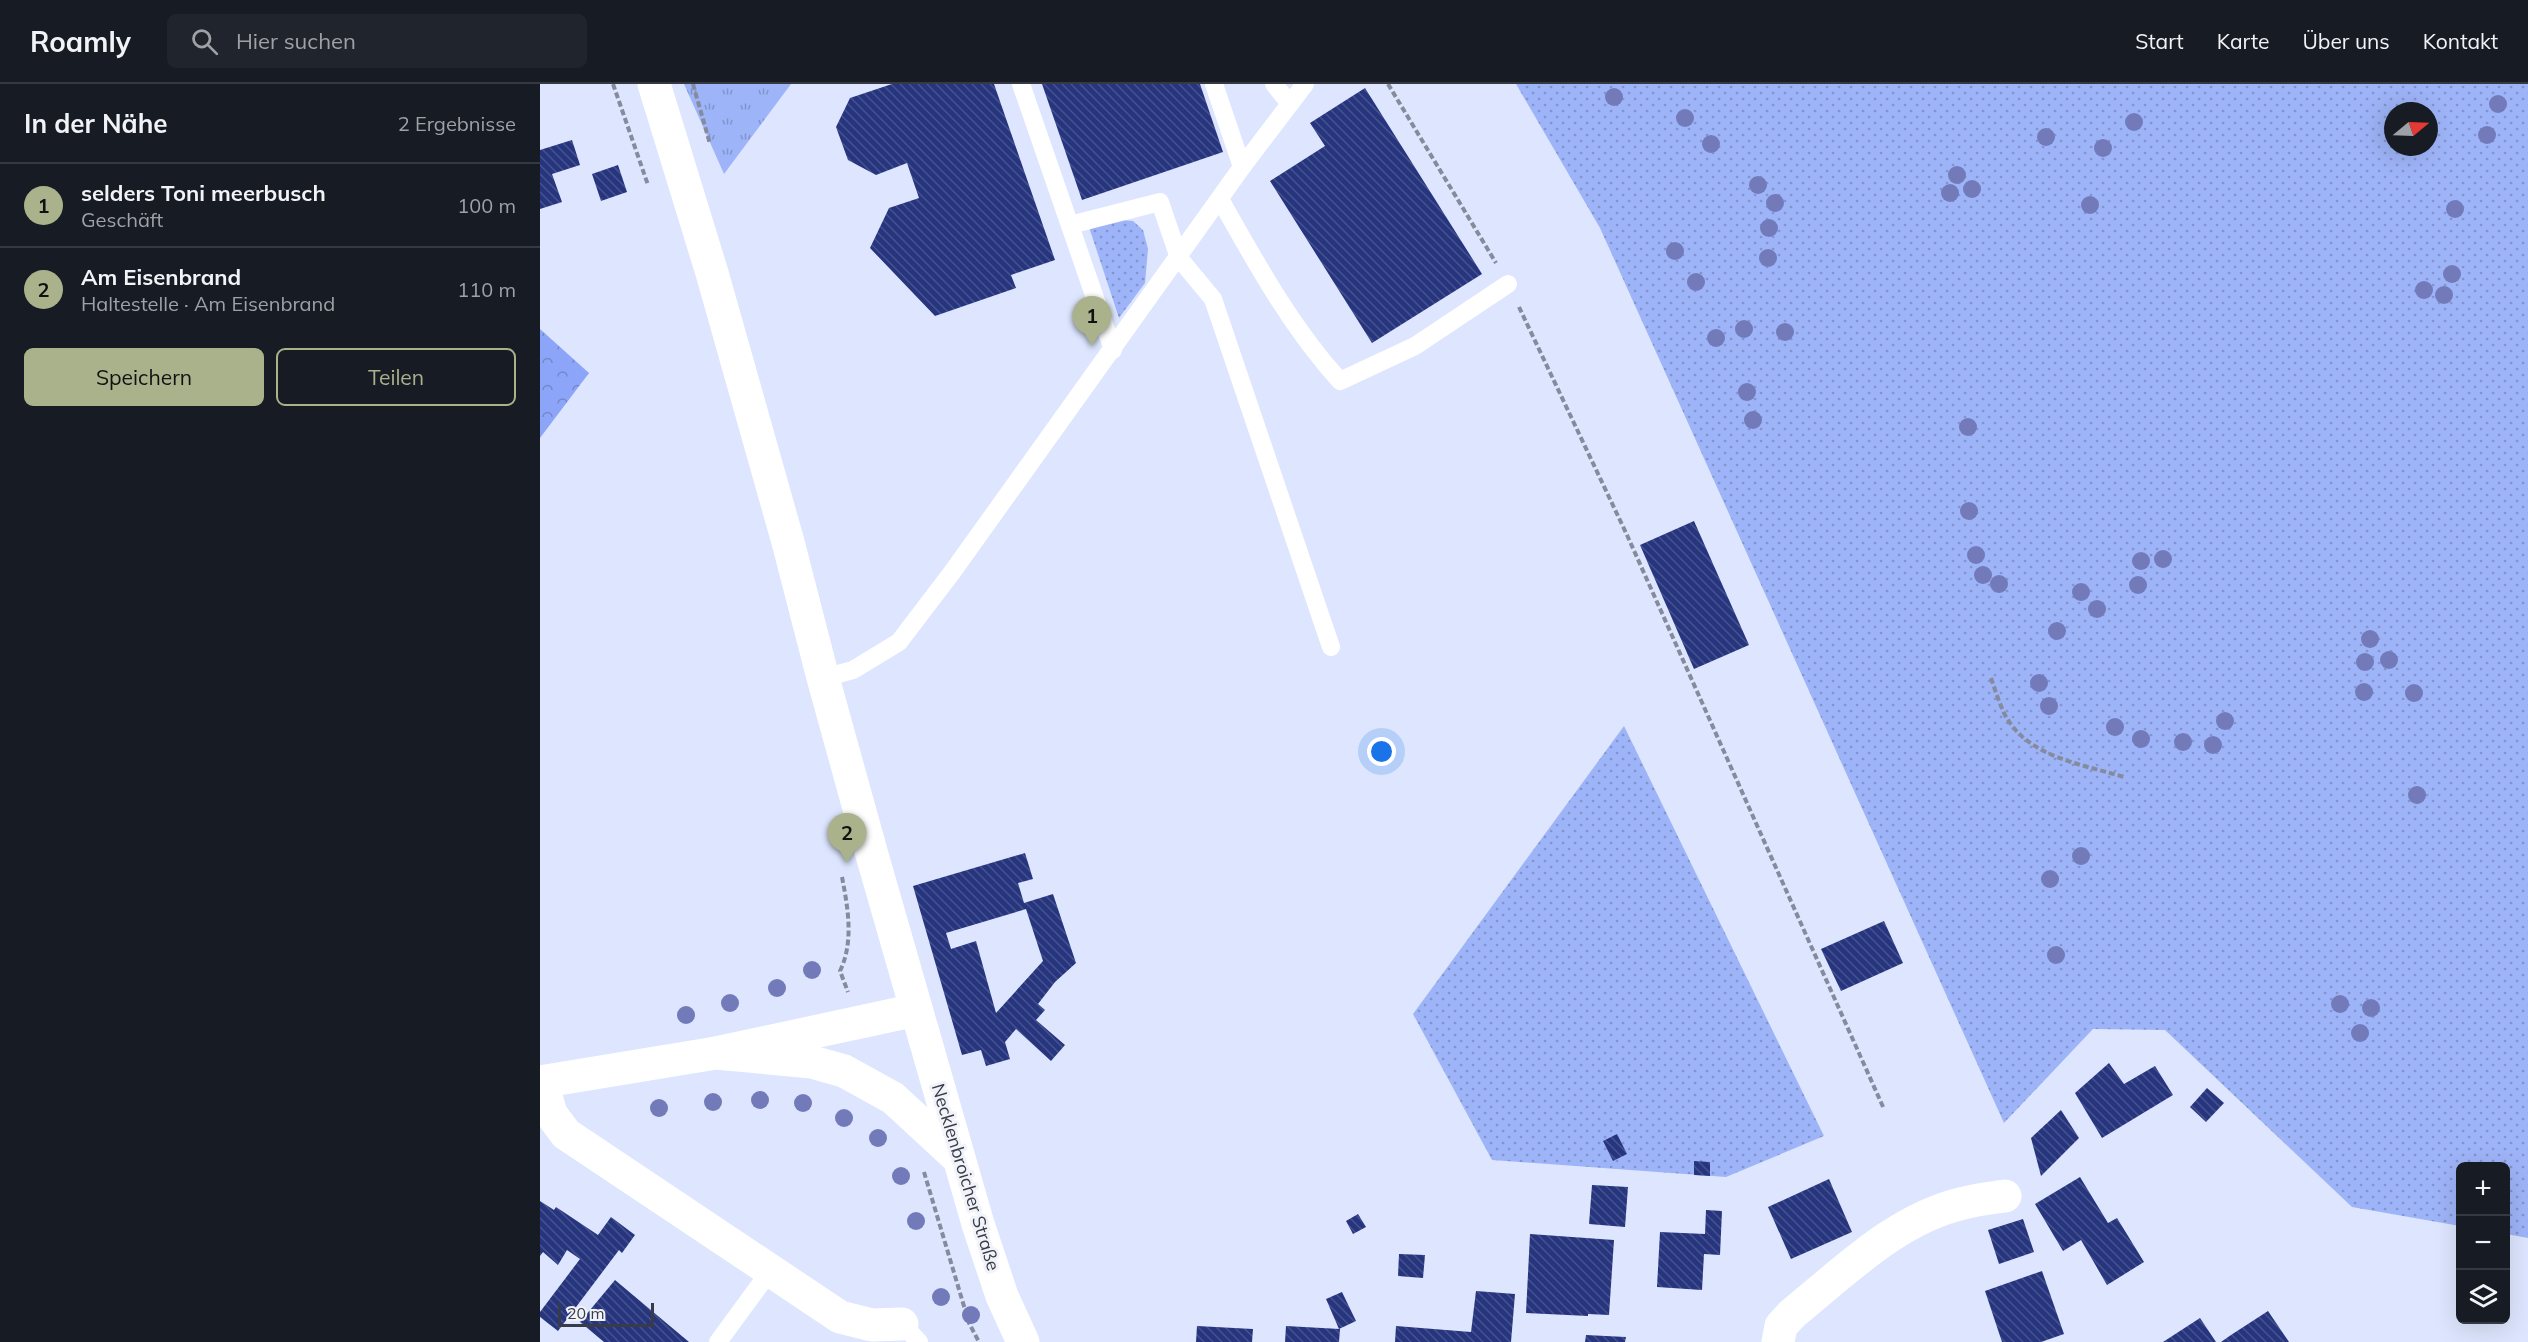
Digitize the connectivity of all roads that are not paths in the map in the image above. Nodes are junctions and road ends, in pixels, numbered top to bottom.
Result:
1 (654, 84) edge
2 (1021, 84) edge
3 (1214, 84) edge
4 (1274, 84) edge
5 (1305, 84) edge
6 (1290, 104) junction
7 (1242, 167) junction
8 (1220, 199) junction
9 (1070, 225) junction
10 (1179, 258) junction
11 (1508, 284) road end
12 (1113, 350) junction
13 (1331, 647) dead end
14 (822, 678) junction
15 (916, 1010) junction
16 (716, 1053) junction
17 (541, 1082) edge
18 (959, 1159) junction
19 (2005, 1196) dead end
20 (770, 1271) junction
21 (911, 1333) edge
22 (718, 1342) edge
23 (1023, 1342) edge
24 (1778, 1342) edge

1 - 14 main road, Necklenbroicher Straße
2 - 9 lane
3 - 7 lane
4 - 6 lane
5 - 6 lane
6 - 7 lane
7 - 8 lane
8 - 10 lane
8 - 11 lane
9 - 10 lane
9 - 12 lane
10 - 12 lane
10 - 13 lane
12 - 14 lane
14 - 15 main road, Necklenbroicher Straße
15 - 16 main road
15 - 18 main road, Necklenbroicher Straße
16 - 17 main road
16 - 18 main road
17 - 20 main road
18 - 23 main road, Necklenbroicher Straße
19 - 24 main road
20 - 21 main road
20 - 22 lane

